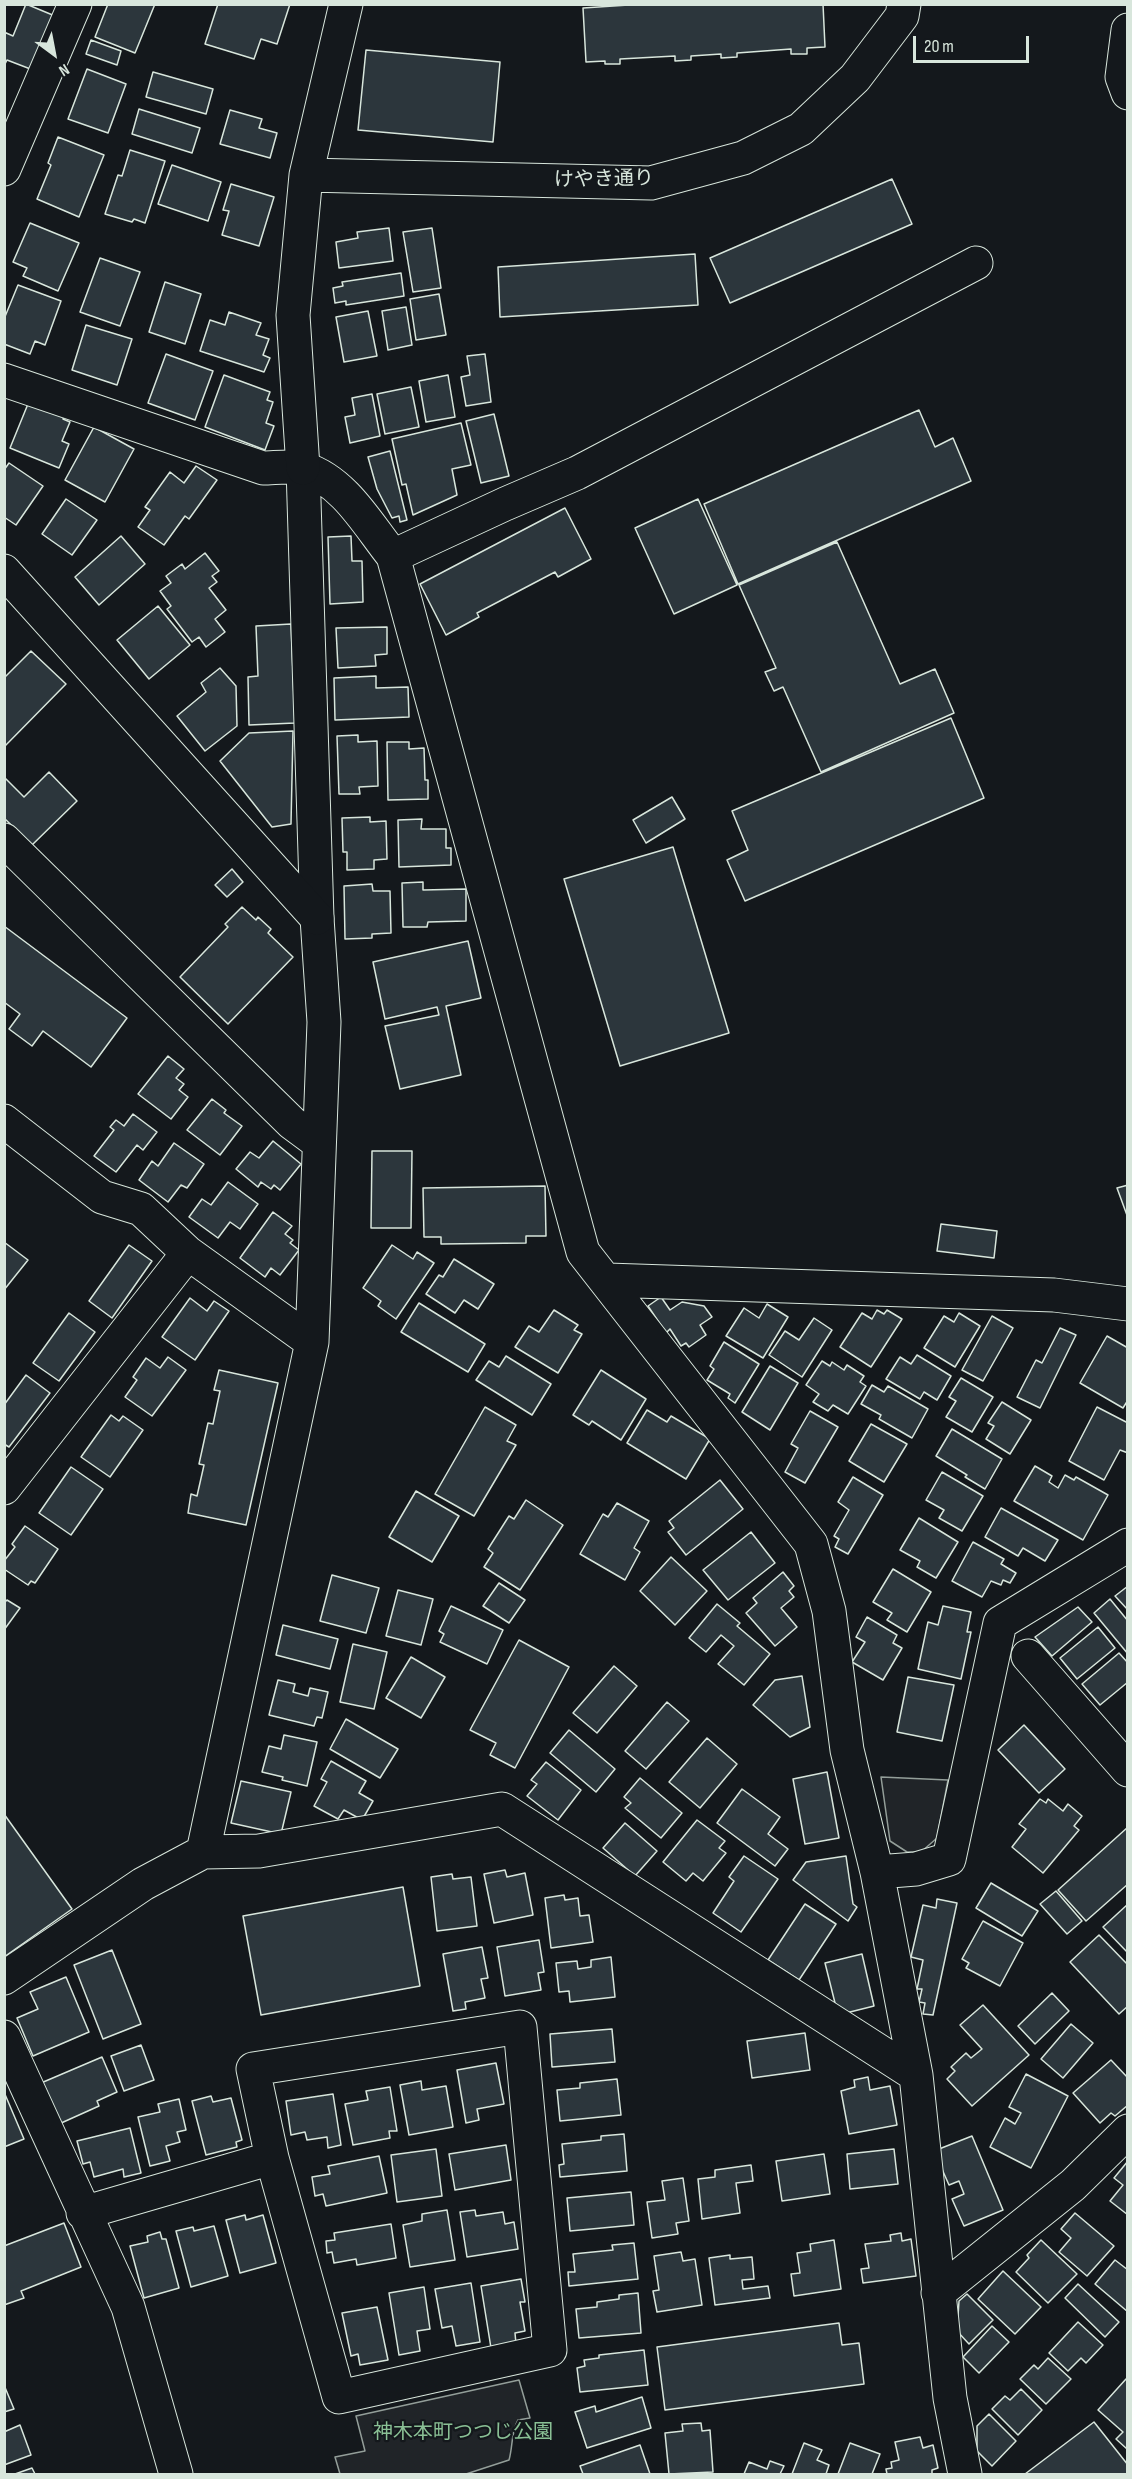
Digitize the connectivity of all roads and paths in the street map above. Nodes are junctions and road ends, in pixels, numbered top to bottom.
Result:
1 (75, 4) edge
2 (346, 4) edge
3 (904, 4) edge
4 (1128, 30) edge
5 (1128, 93) edge
6 (4, 169) edge
7 (306, 175) junction
8 (976, 263) dead end
9 (4, 380) edge
10 (303, 468) junction
11 (393, 556) junction
12 (6, 574) edge
13 (4, 840) edge
14 (317, 918) junction
15 (4, 1121) edge
16 (319, 1143) junction
17 (188, 1253) junction
18 (607, 1280) junction
19 (1128, 1304) edge
20 (312, 1342) junction
21 (4, 1488) edge
22 (1128, 1545) edge
23 (1028, 1656) dead end
24 (1128, 1770) edge
25 (203, 1852) junction
26 (877, 1872) junction
27 (4, 1978) edge
28 (4, 2037) edge
29 (916, 2074) junction
30 (1128, 2131) edge
31 (272, 2158) junction
32 (83, 2213) junction
33 (938, 2293) junction
34 (176, 2475) edge
35 (965, 2475) edge

1 - 6 street
2 - 7 street
3 - 7 street, けやき通り
4 - 5 street
7 - 10 street
8 - 11 street
9 - 10 street
10 - 11 street
10 - 14 street
11 - 18 street
12 - 14 street
13 - 16 street
14 - 16 street
15 - 17 street
16 - 20 street
17 - 20 street
17 - 21 street
18 - 19 street
18 - 26 street
20 - 25 street
22 - 26 street
23 - 24 street
25 - 27 street
25 - 29 street
26 - 29 street
28 - 32 street
29 - 33 street
30 - 33 street
31 - 31 street
31 - 32 street
32 - 34 street
33 - 35 street

